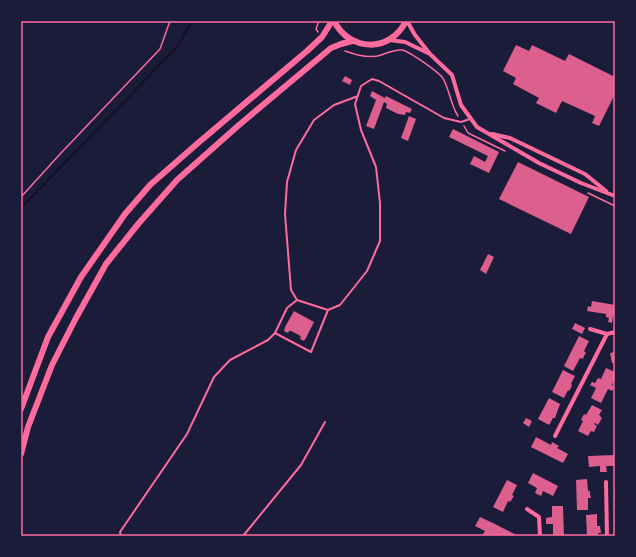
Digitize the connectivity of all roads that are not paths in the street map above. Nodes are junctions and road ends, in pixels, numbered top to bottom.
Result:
1 (333, 21) edge
2 (407, 21) edge
3 (389, 40) junction
4 (352, 41) junction
5 (430, 54) junction
6 (358, 96) junction
7 (470, 119) junction
8 (488, 133) junction
9 (610, 194) junction
10 (615, 196) edge
11 (297, 300) junction
12 (328, 310) junction
13 (590, 329) dead end
14 (615, 332) edge
15 (275, 333) junction
16 (607, 334) junction
17 (21, 408) edge
18 (325, 422) dead end
19 (555, 436) dead end
20 (21, 454) edge
21 (606, 482) dead end
22 (527, 509) dead end
23 (121, 536) edge
24 (243, 536) edge
25 (540, 536) edge
26 (607, 536) edge

1 - 4 main road
1 - 17 main road
2 - 3 main road
2 - 5 street
3 - 4 main road
3 - 5 street
4 - 20 main road
5 - 7 street
6 - 7 lane
6 - 11 lane
6 - 12 lane
7 - 8 street
8 - 9 street
8 - 9 street
9 - 10 street
11 - 12 lane
11 - 15 lane
12 - 15 lane
13 - 16 street
14 - 16 street
15 - 23 lane
16 - 19 street
18 - 24 lane
21 - 26 street
22 - 25 street

